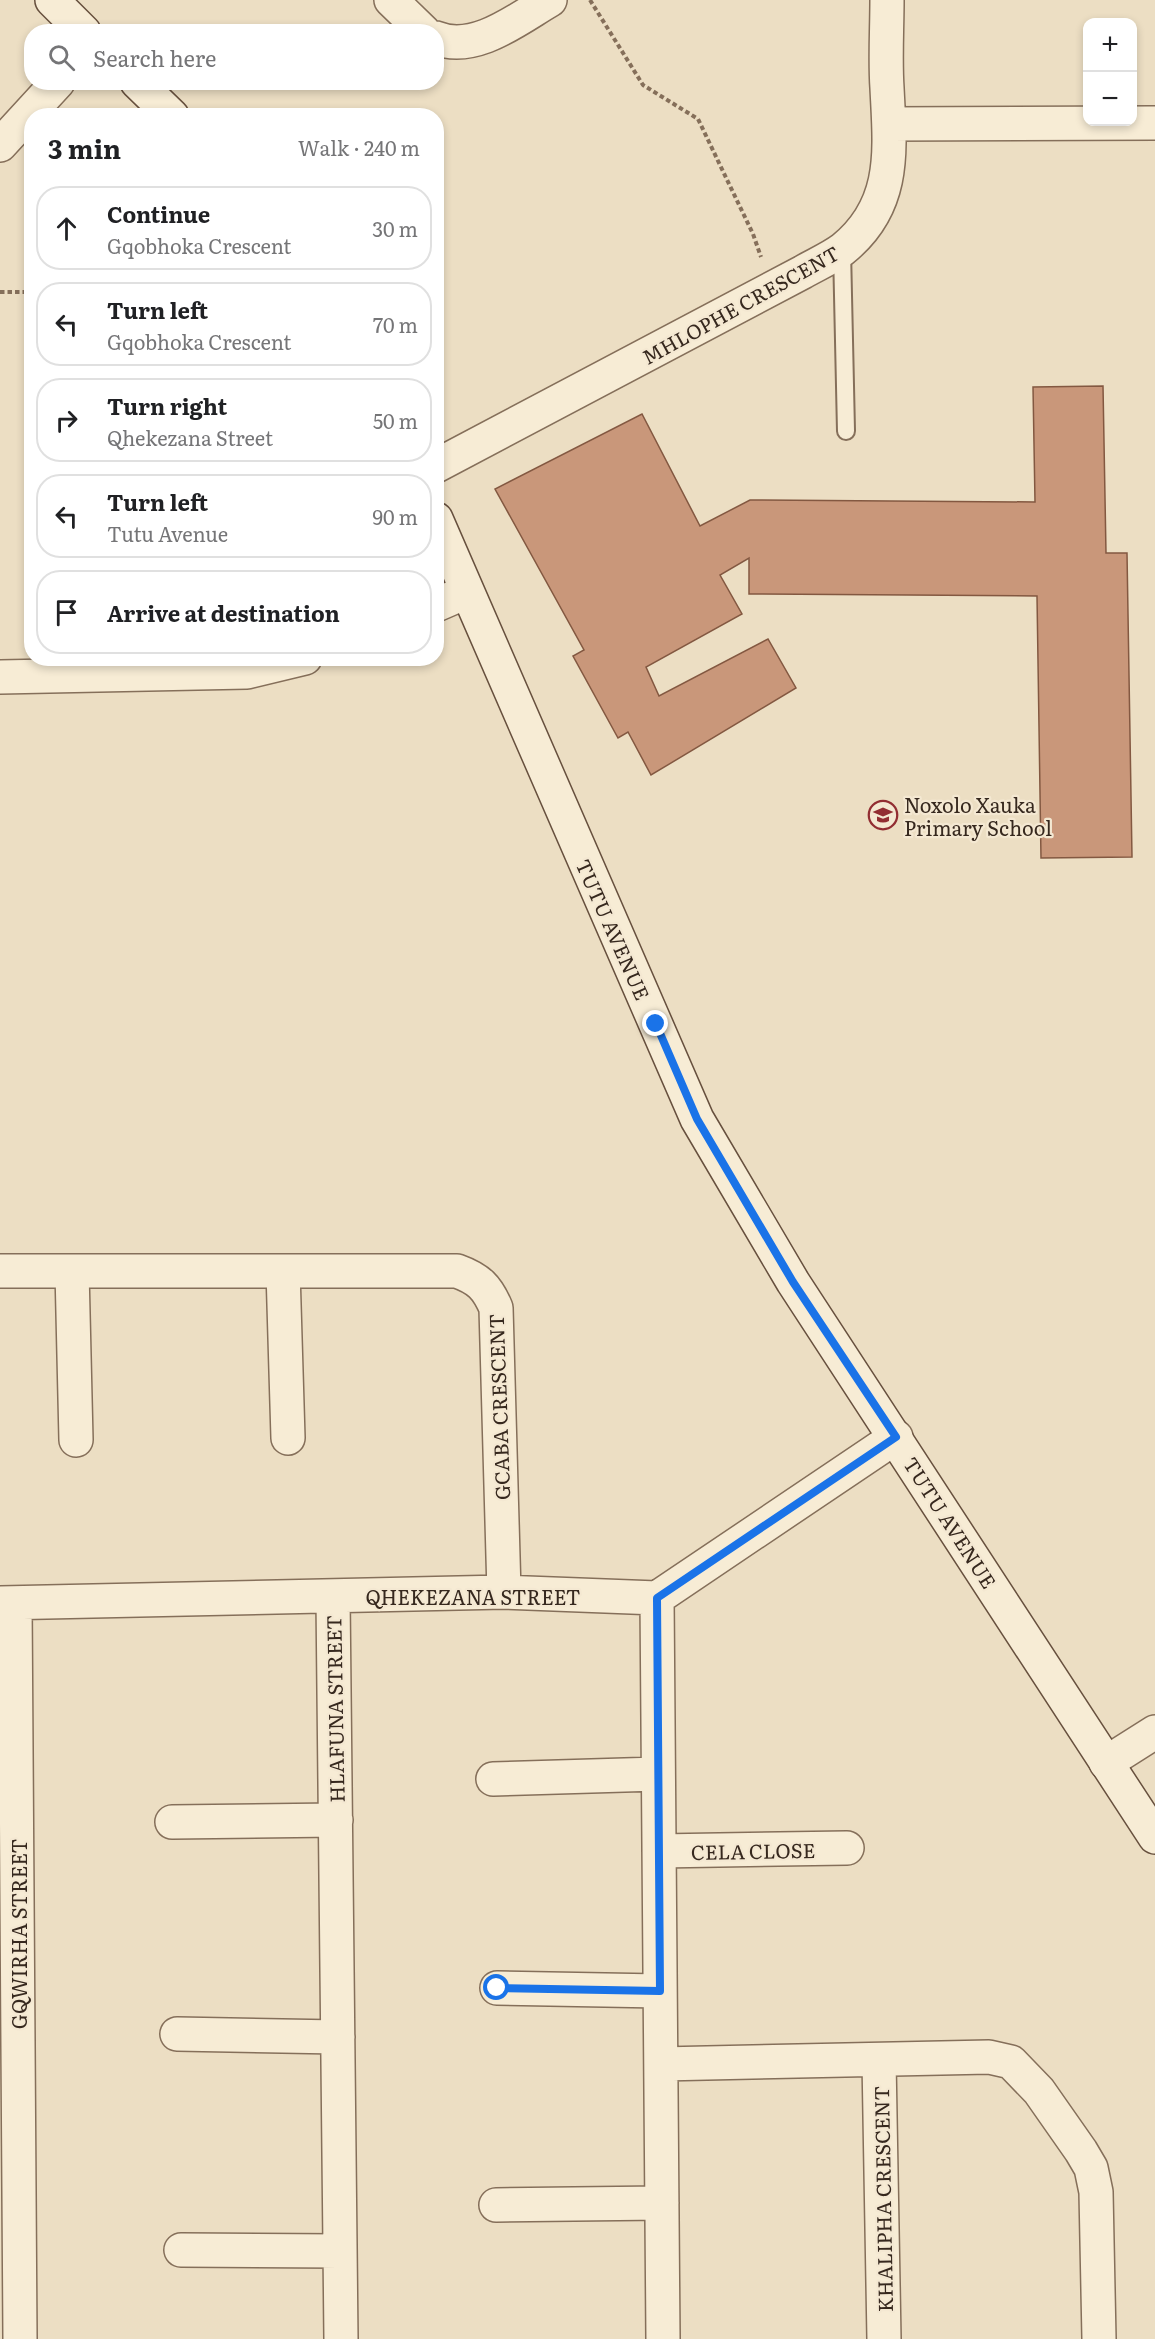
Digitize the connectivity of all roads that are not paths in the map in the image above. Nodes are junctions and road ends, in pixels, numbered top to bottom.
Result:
1 (52, 0) edge
2 (391, 0) edge
3 (550, 0) edge
4 (887, 0) edge
5 (76, 24) edge
6 (416, 24) edge
7 (444, 40) edge
8 (51, 90) edge
9 (145, 90) edge
10 (34, 108) edge
11 (164, 108) edge
12 (24, 119) edge
13 (1155, 123) edge
14 (889, 124) junction
15 (0, 145) edge
16 (842, 250) junction
17 (846, 431) dead end
18 (444, 462) edge
19 (444, 538) edge
20 (466, 591) junction
21 (444, 601) edge
22 (272, 666) edge
23 (0, 677) edge
24 (0, 1271) edge
25 (72, 1271) junction
26 (283, 1271) junction
27 (896, 1437) junction
28 (288, 1438) dead end
29 (76, 1440) dead end
30 (504, 1592) junction
31 (333, 1598) junction
32 (657, 1598) junction
33 (8, 1603) edge
34 (1155, 1732) edge
35 (1106, 1762) junction
36 (658, 1774) junction
37 (493, 1779) dead end
38 (336, 1820) junction
39 (172, 1822) dead end
40 (8, 1824) edge
41 (1155, 1837) edge
42 (847, 1848) dead end
43 (659, 1851) junction
44 (497, 1988) dead end
45 (660, 1991) junction
46 (177, 2034) dead end
47 (338, 2037) junction
48 (9, 2043) edge
49 (879, 2060) junction
50 (661, 2064) junction
51 (662, 2203) junction
52 (496, 2205) dead end
53 (181, 2250) dead end
54 (340, 2251) junction
55 (10, 2255) edge
56 (20, 2339) edge
57 (341, 2339) edge
58 (663, 2339) edge
59 (884, 2339) edge
60 (1099, 2339) edge

1 - 5 street
2 - 6 street
3 - 7 street
4 - 14 street, MHLOPHE CRESCENT
8 - 10 street
9 - 11 street
12 - 15 street
13 - 14 street
14 - 16 street, MHLOPHE CRESCENT
16 - 17 lane
16 - 18 street, MHLOPHE CRESCENT
19 - 20 street, TUTU AVENUE
20 - 21 street
20 - 27 street, TUTU AVENUE
22 - 23 street
24 - 25 street, GCABA CRESCENT
25 - 26 street, GCABA CRESCENT
25 - 29 street
26 - 28 street
26 - 30 street, GCABA CRESCENT
27 - 32 street
27 - 35 street, TUTU AVENUE
30 - 31 street, QHEKEZANA STREET
30 - 32 street, QHEKEZANA STREET
31 - 33 street, QHEKEZANA STREET
31 - 38 street, HLAFUNA STREET
32 - 36 street
33 - 40 street, GQWIRHA STREET
34 - 35 street
35 - 41 street, TUTU AVENUE
36 - 37 street
36 - 43 street
38 - 39 street, HLAFUNA STREET
38 - 47 street, HLAFUNA STREET
40 - 48 street, GQWIRHA STREET
42 - 43 street, CELA CLOSE
43 - 45 street
44 - 45 street
45 - 50 street
46 - 47 street
47 - 54 street, HLAFUNA STREET
48 - 55 street, GQWIRHA STREET
49 - 50 street, KHALIPHA CRESCENT
49 - 59 street, KHALIPHA CRESCENT
49 - 60 street, KHALIPHA CRESCENT
50 - 51 street
51 - 52 street
51 - 58 street
53 - 54 street
54 - 57 street, HLAFUNA STREET
55 - 56 street, GQWIRHA STREET

